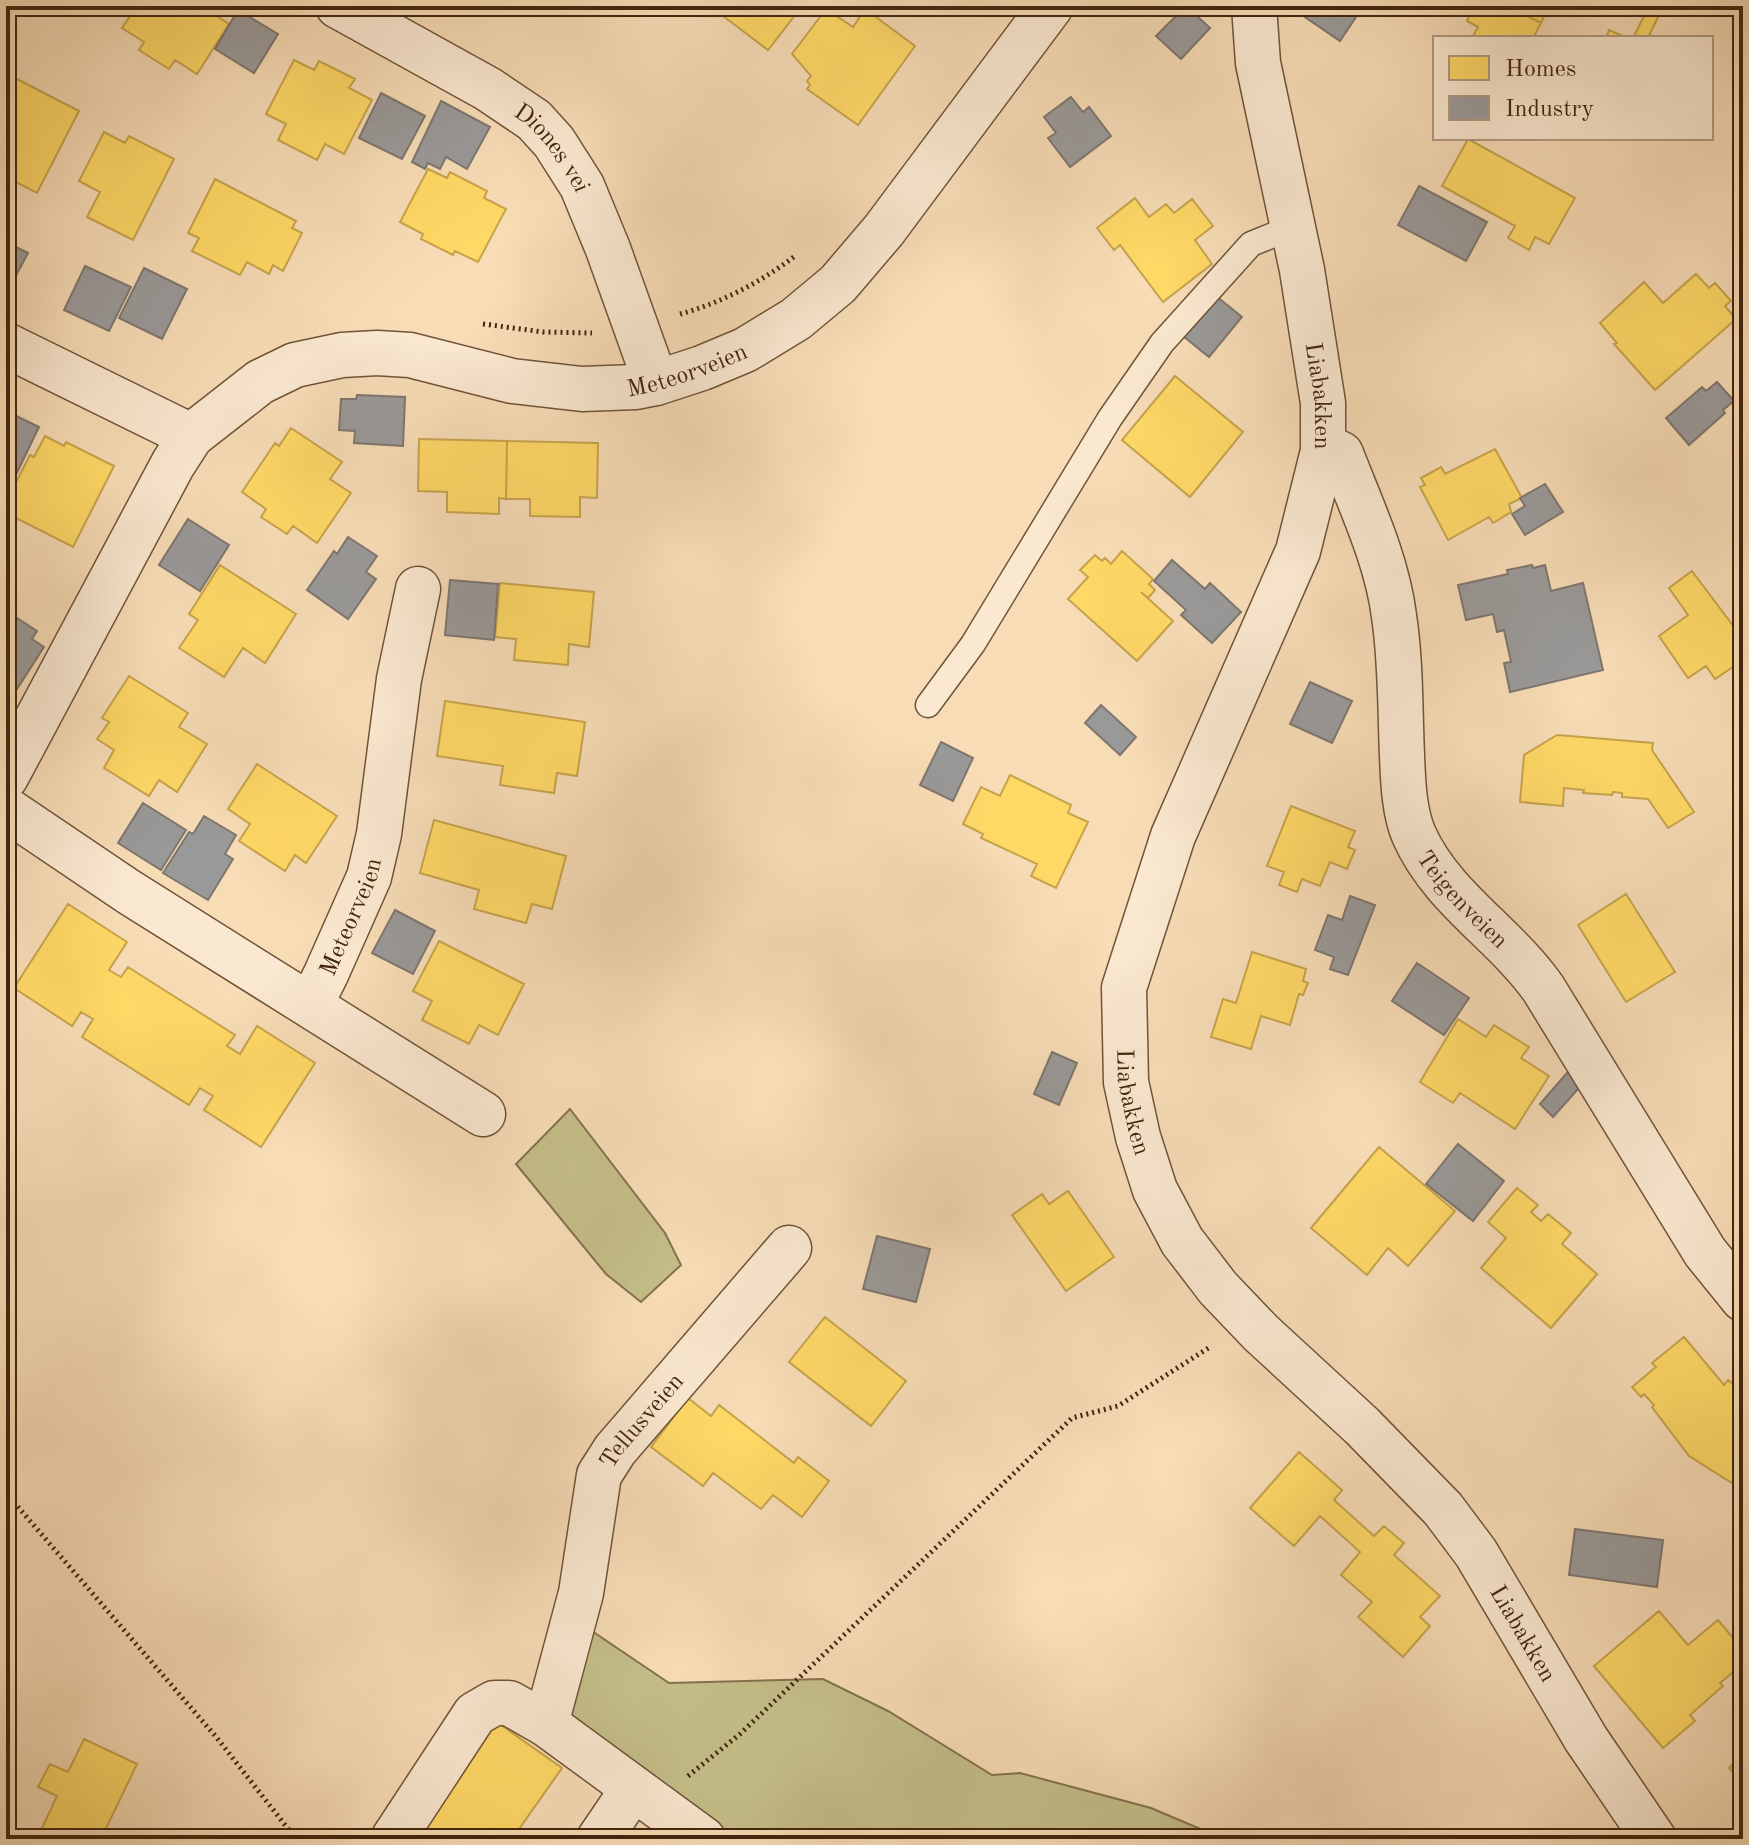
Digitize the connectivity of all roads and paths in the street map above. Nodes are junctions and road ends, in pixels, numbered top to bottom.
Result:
1 (338, 6) edge
2 (1051, 6) edge
3 (1254, 6) edge
4 (1293, 227) junction
5 (800, 253) dead end
6 (479, 323) dead end
7 (634, 327) junction
8 (6, 345) edge
9 (656, 383) junction
10 (191, 436) junction
11 (1323, 451) junction
12 (418, 589) dead end
13 (928, 705) dead end
14 (6, 777) edge
15 (6, 809) edge
16 (311, 1004) junction
17 (483, 1114) dead end
18 (789, 1248) dead end
19 (1743, 1299) edge
20 (1247, 1319) junction
21 (6, 1493) edge
22 (546, 1724) junction
23 (643, 1796) junction
24 (296, 1839) edge
25 (393, 1839) edge
26 (599, 1839) edge
27 (703, 1839) edge
28 (1654, 1839) edge

1 - 7 street, Diones vei
2 - 9 street, Meteorveien
3 - 4 street, Liabakken
4 - 11 street, Liabakken
4 - 13 lane
5 - 7 path
6 - 7 path
7 - 9 street, Diones vei
8 - 10 street
9 - 10 street, Meteorveien
10 - 14 street, Meteorveien
11 - 19 street, Teigenveien
11 - 20 street, Liabakken
12 - 16 street, Meteorveien
15 - 16 street, Meteorveien
16 - 17 street, Meteorveien
18 - 22 street, Tellusveien
20 - 23 path
20 - 28 street, Liabakken
21 - 24 path
22 - 23 street
22 - 25 street
23 - 26 street
23 - 27 street

